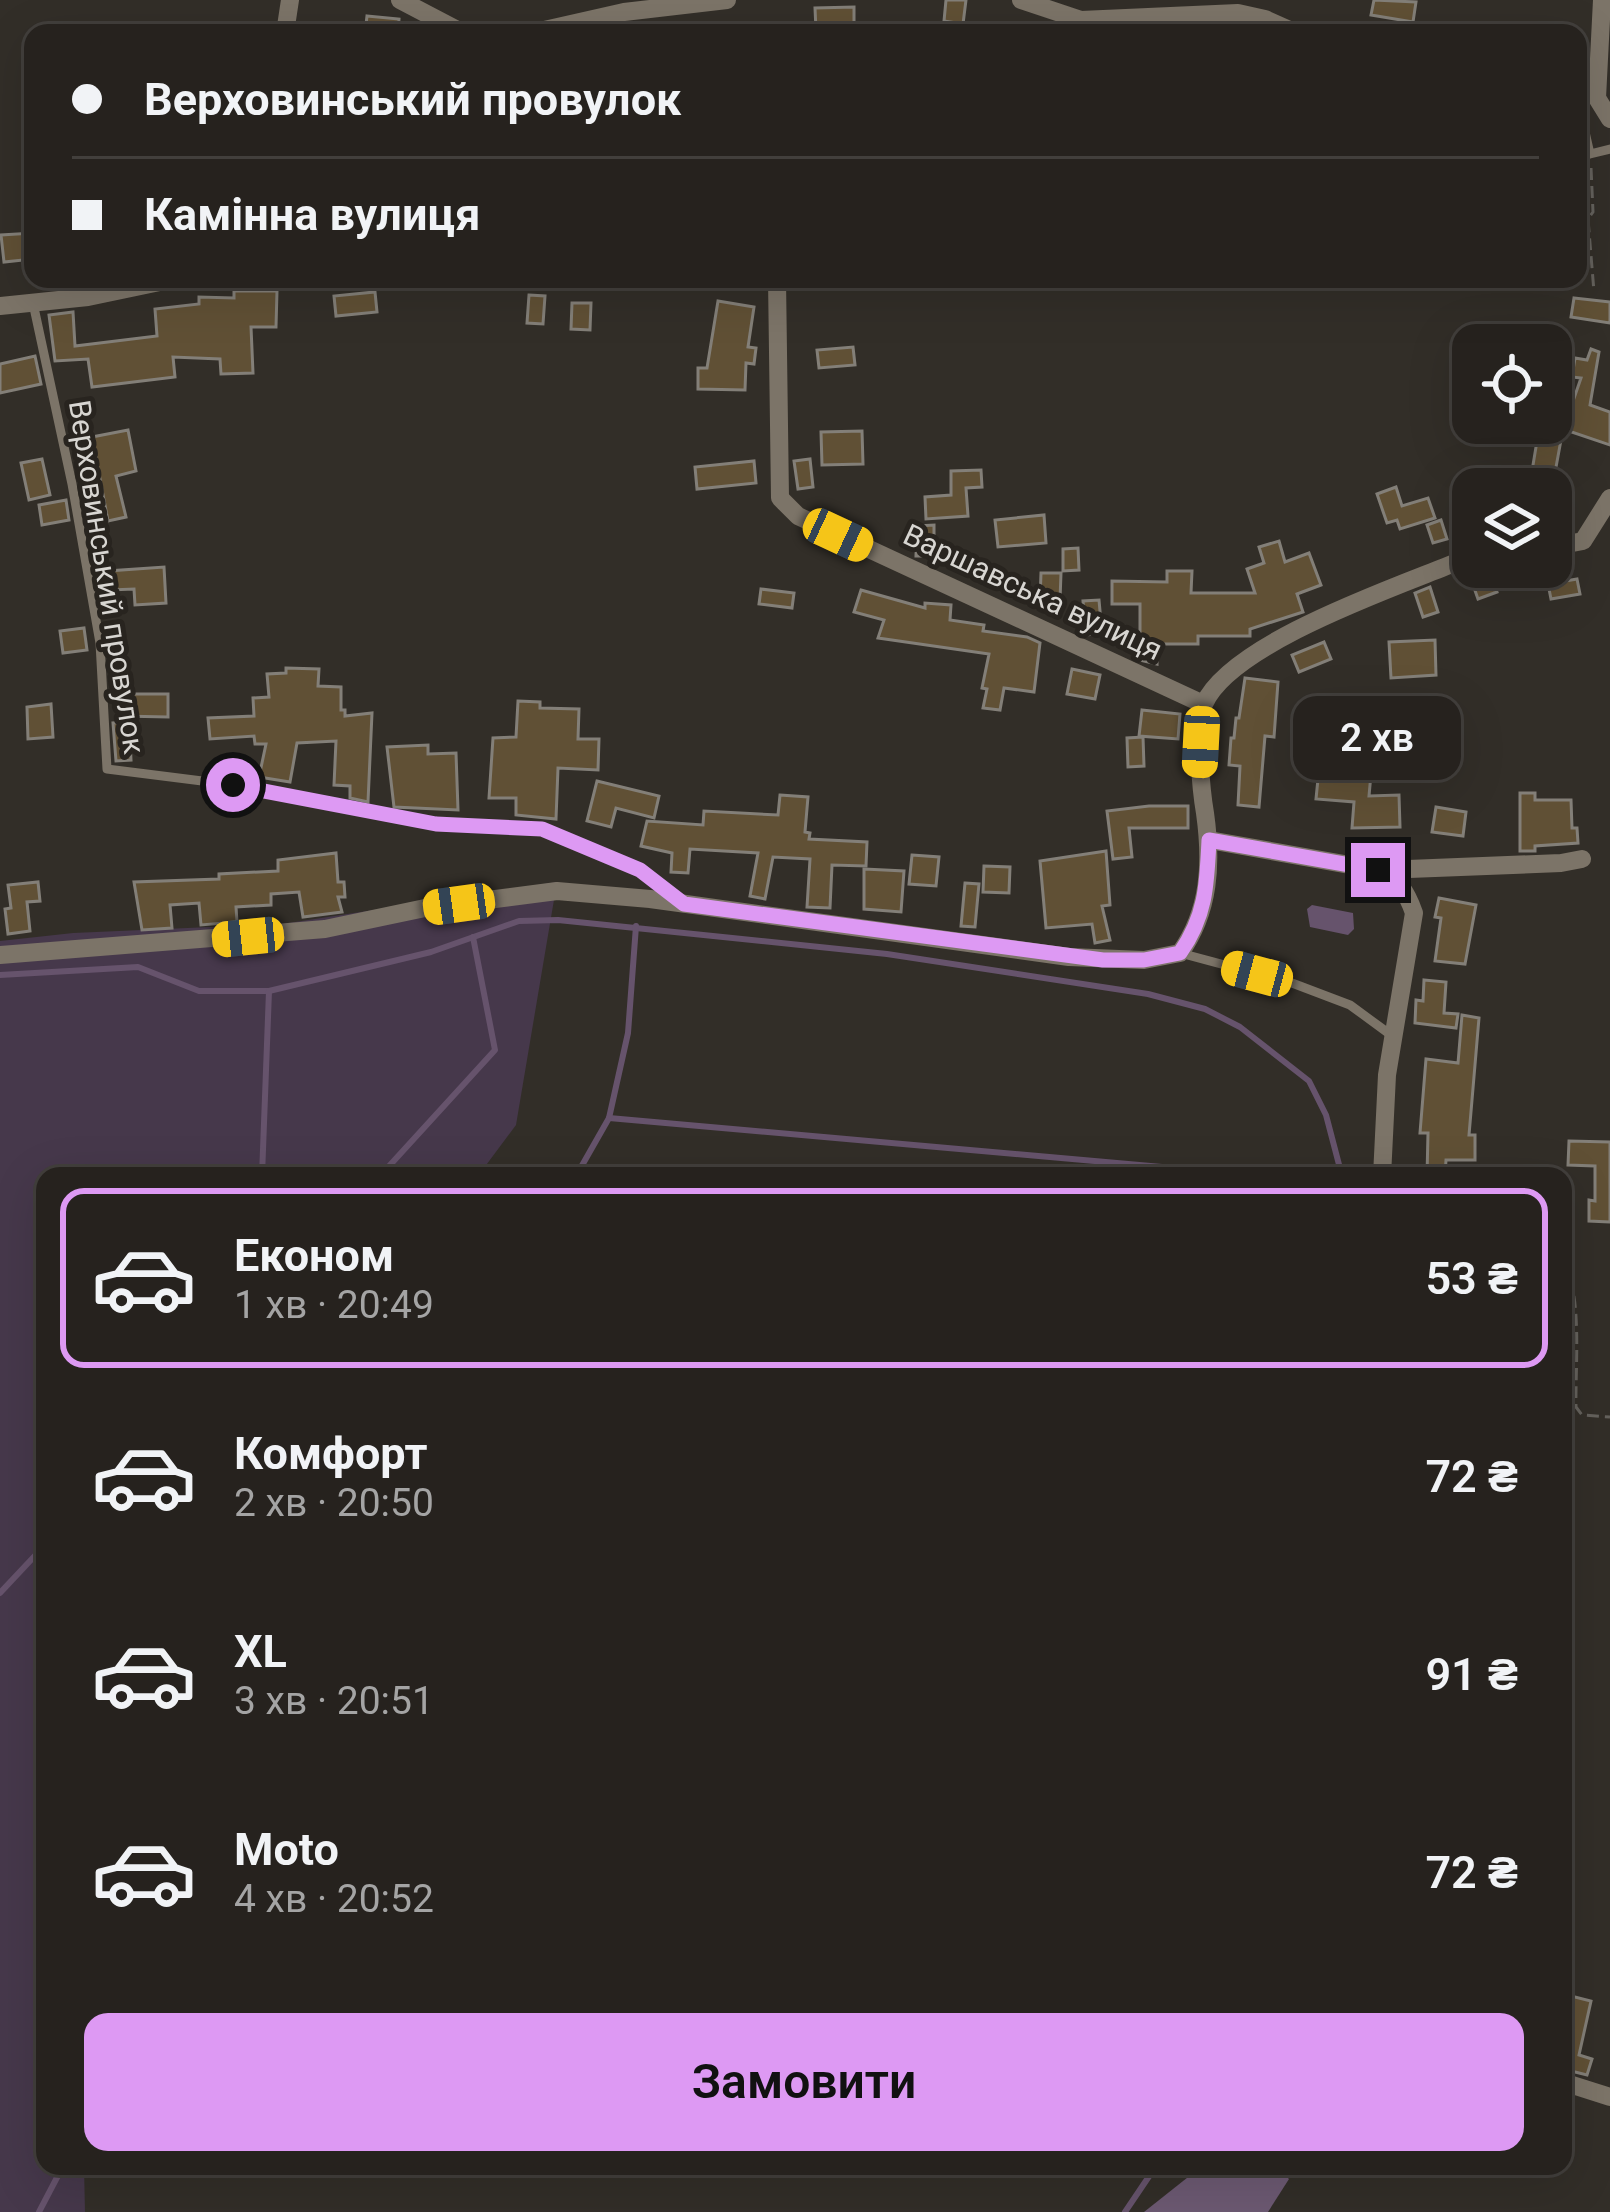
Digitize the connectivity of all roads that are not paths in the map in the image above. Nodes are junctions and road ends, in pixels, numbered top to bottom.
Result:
1 (400, 0) edge
2 (727, 0) edge
3 (1021, 0) edge
4 (1602, 0) edge
5 (446, 24) edge
6 (568, 24) edge
7 (1276, 24) edge
8 (1587, 83) edge
9 (1587, 127) edge
10 (1610, 148) edge
11 (131, 288) edge
12 (777, 288) edge
13 (33, 303) junction
14 (0, 306) edge
15 (1610, 498) edge
16 (1572, 543) edge
17 (1452, 564) edge
18 (1203, 704) junction
19 (1209, 840) junction
20 (1582, 859) dead end
21 (1378, 870) junction
22 (684, 904) junction
23 (1180, 953) junction
24 (0, 955) edge
25 (1393, 1036) junction
26 (1383, 1167) edge
27 (1572, 2085) edge
28 (1610, 2096) edge

1 - 5 street
2 - 6 street
3 - 7 street
4 - 8 street
9 - 10 lane
11 - 13 street
12 - 18 street, Варшавська вулиця
13 - 14 street
13 - 22 lane, Верховинський провулок
15 - 16 street
17 - 18 street
18 - 19 street
19 - 21 street
19 - 23 street
20 - 21 street
21 - 25 street
22 - 23 street
22 - 24 street
23 - 25 lane
25 - 26 street
27 - 28 street

